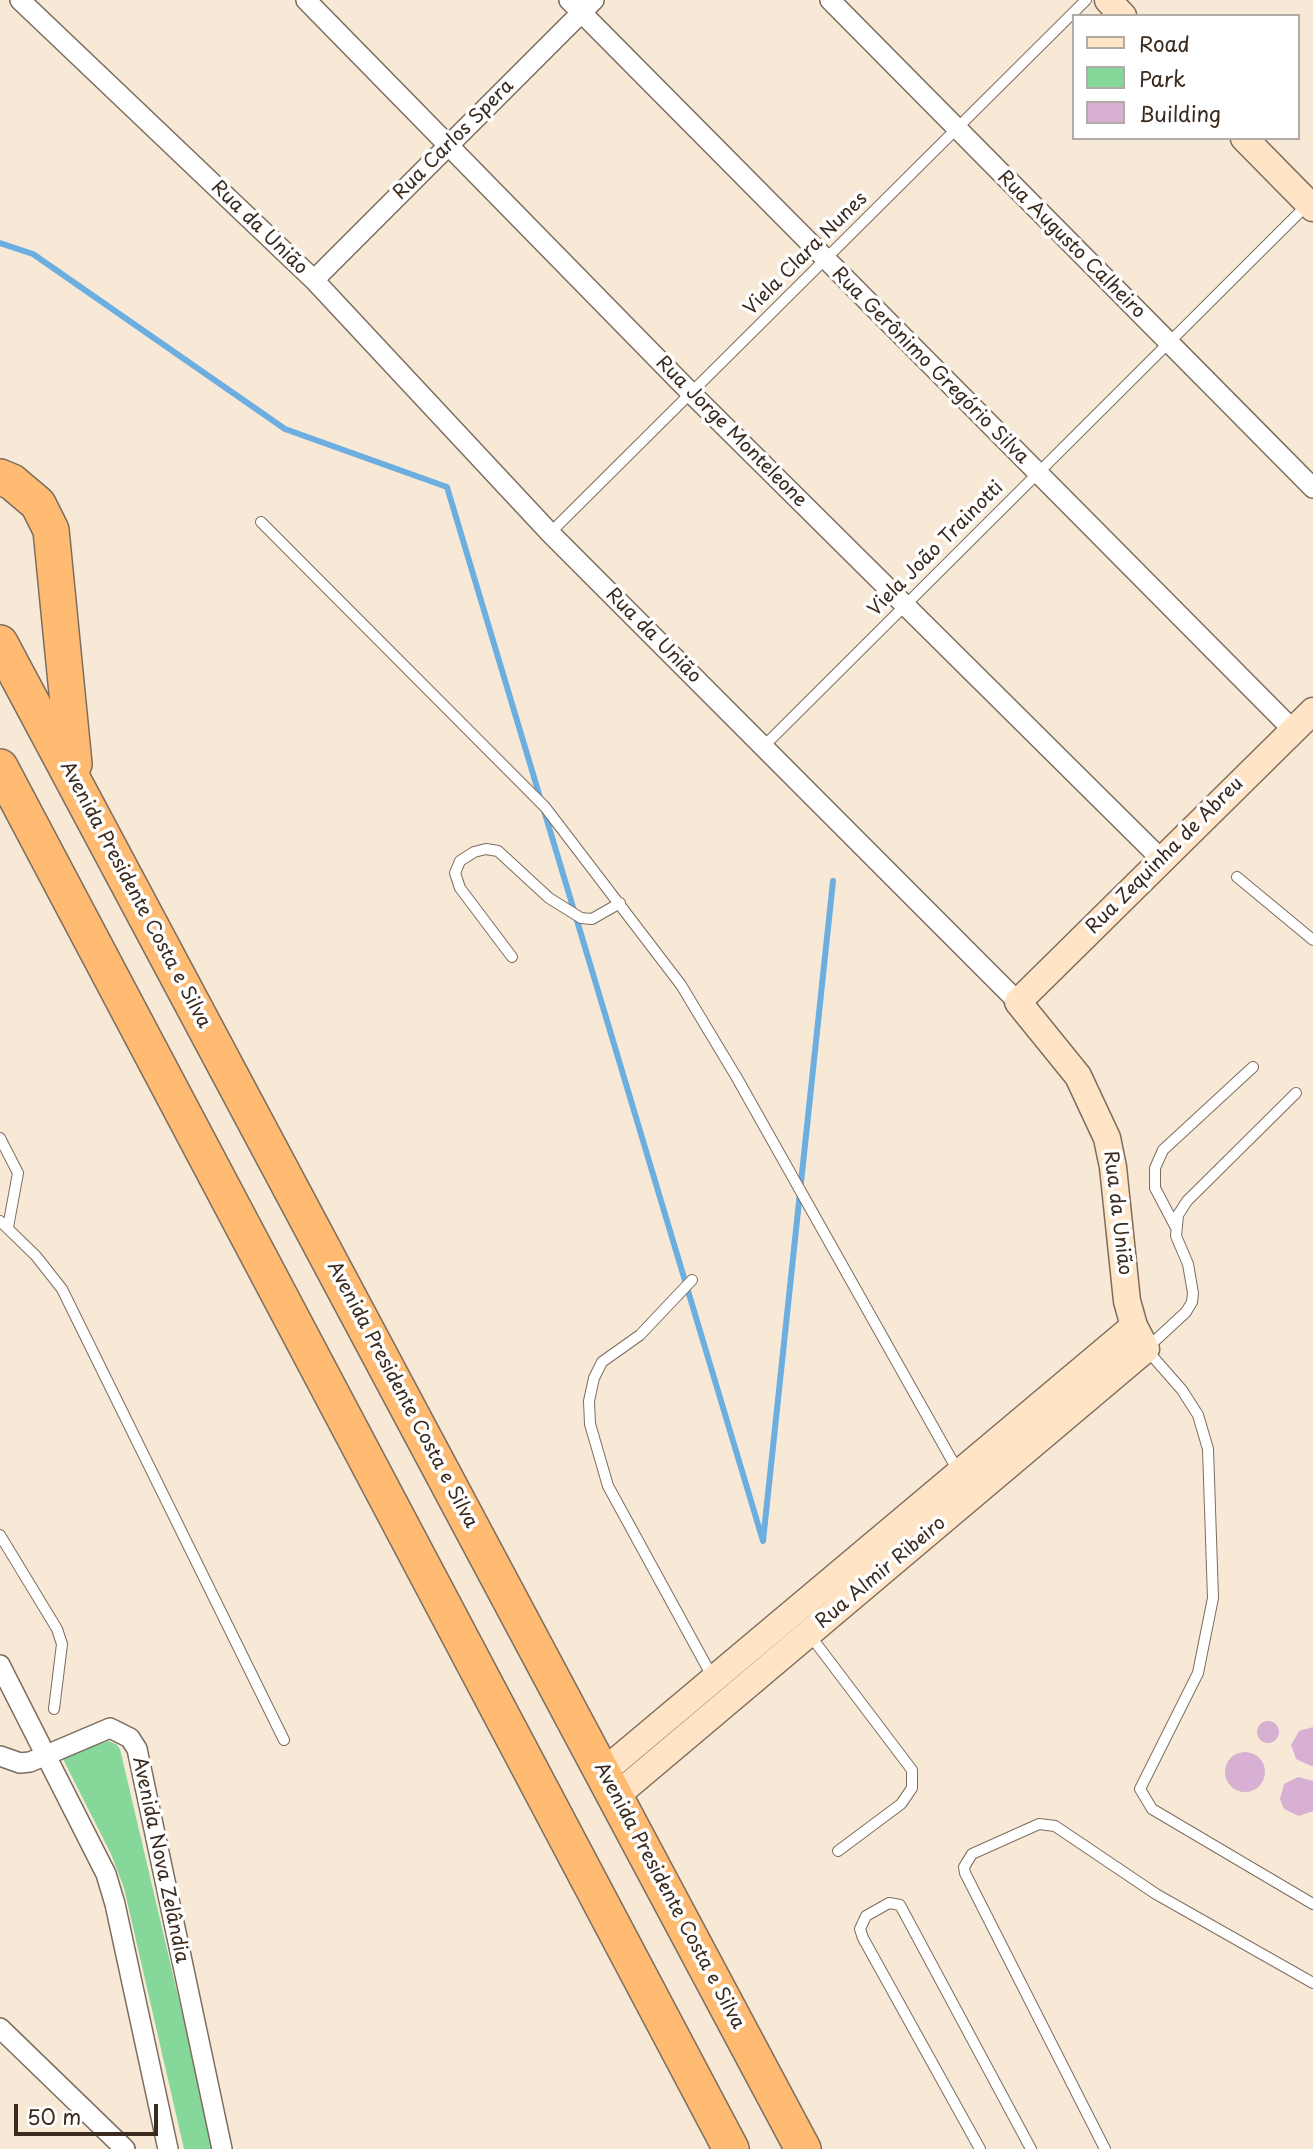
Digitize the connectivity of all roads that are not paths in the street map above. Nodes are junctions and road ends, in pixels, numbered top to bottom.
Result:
1 (20, 0) edge
2 (306, 0) edge
3 (830, 0) edge
4 (1086, 0) edge
5 (1108, 0) edge
6 (581, 4) edge
7 (1121, 14) edge
8 (956, 130) junction
9 (1246, 140) edge
10 (448, 146) junction
11 (1312, 203) edge
12 (825, 260) junction
13 (314, 280) junction
14 (1169, 342) junction
15 (691, 393) junction
16 (1036, 475) junction
17 (0, 477) edge
18 (1313, 488) edge
19 (261, 522) dead end
20 (550, 533) junction
21 (905, 605) junction
22 (0, 643) edge
23 (1313, 710) edge
24 (1293, 730) junction
25 (763, 747) junction
26 (0, 767) edge
27 (77, 786) junction
28 (1161, 860) junction
29 (1237, 877) dead end
30 (620, 902) junction
31 (1313, 940) edge
32 (512, 957) dead end
33 (1018, 1002) junction
34 (1253, 1067) dead end
35 (1296, 1093) dead end
36 (0, 1138) edge
37 (4, 1224) edge
38 (1175, 1226) junction
39 (692, 1280) dead end
40 (1134, 1326) junction
41 (1146, 1349) junction
42 (959, 1473) junction
43 (0, 1535) edge
44 (793, 1613) junction
45 (809, 1633) junction
46 (0, 1665) edge
47 (713, 1679) junction
48 (727, 1702) junction
49 (54, 1709) dead end
50 (284, 1740) dead end
51 (0, 1756) edge
52 (47, 1756) junction
53 (610, 1784) junction
54 (838, 1851) dead end
55 (1313, 1904) edge
56 (1313, 1983) edge
57 (0, 2028) edge
58 (125, 2149) edge
59 (168, 2149) edge
60 (222, 2149) edge
61 (731, 2149) edge
62 (803, 2149) edge
63 (979, 2149) edge
64 (1031, 2149) edge
65 (1105, 2149) edge

1 - 13 street, Rua da União
2 - 10 street, Rua Jorge Monteleone
3 - 8 street, Rua Augusto Calheiro
4 - 8 lane, Viela Clara Nunes
5 - 7 street
6 - 10 street, Rua Carlos Spera
6 - 12 street, Rua Gerônimo Gregório Silva
8 - 12 lane, Viela Clara Nunes
8 - 14 street, Rua Augusto Calheiro
9 - 11 street
10 - 13 street, Rua Carlos Spera
10 - 15 street, Rua Jorge Monteleone
11 - 14 lane, Viela João Trainotti
12 - 15 lane, Viela Clara Nunes
12 - 16 street, Rua Gerônimo Gregório Silva
13 - 20 street, Rua da União
14 - 16 lane, Viela João Trainotti
14 - 18 street, Rua Augusto Calheiro
15 - 20 lane, Viela Clara Nunes
15 - 21 street, Rua Jorge Monteleone
16 - 21 lane, Viela João Trainotti
16 - 24 street, Rua Gerônimo Gregório Silva
17 - 27 highway
19 - 30 lane
20 - 25 street, Rua da União
21 - 25 lane, Viela João Trainotti
21 - 28 street, Rua Jorge Monteleone
22 - 27 highway, Avenida Presidente Costa e Silva
23 - 24 street, Rua Zequinha de Abreu
24 - 28 street, Rua Zequinha de Abreu
25 - 33 street, Rua da União
26 - 61 highway
27 - 53 highway, Avenida Presidente Costa e Silva
28 - 33 street, Rua Zequinha de Abreu
29 - 31 lane
30 - 32 lane
30 - 42 lane
33 - 40 street, Rua da União
34 - 38 lane
35 - 38 lane
36 - 37 lane
37 - 50 lane
38 - 41 lane
39 - 47 lane
40 - 41 street, Rua da União
40 - 42 street, Rua Almir Ribeiro
41 - 45 street, Rua Almir Ribeiro
41 - 55 lane
42 - 44 street, Rua Almir Ribeiro
43 - 49 lane
44 - 45 lane
44 - 47 street, Rua Almir Ribeiro
45 - 48 street, Rua Almir Ribeiro
45 - 54 lane
46 - 52 street
47 - 48 lane
47 - 53 street, Rua Almir Ribeiro
48 - 53 street, Rua Almir Ribeiro
51 - 52 street
52 - 59 street
52 - 60 street, Avenida Nova Zelândia
53 - 62 highway, Avenida Presidente Costa e Silva
56 - 65 lane
57 - 58 street
63 - 64 lane

